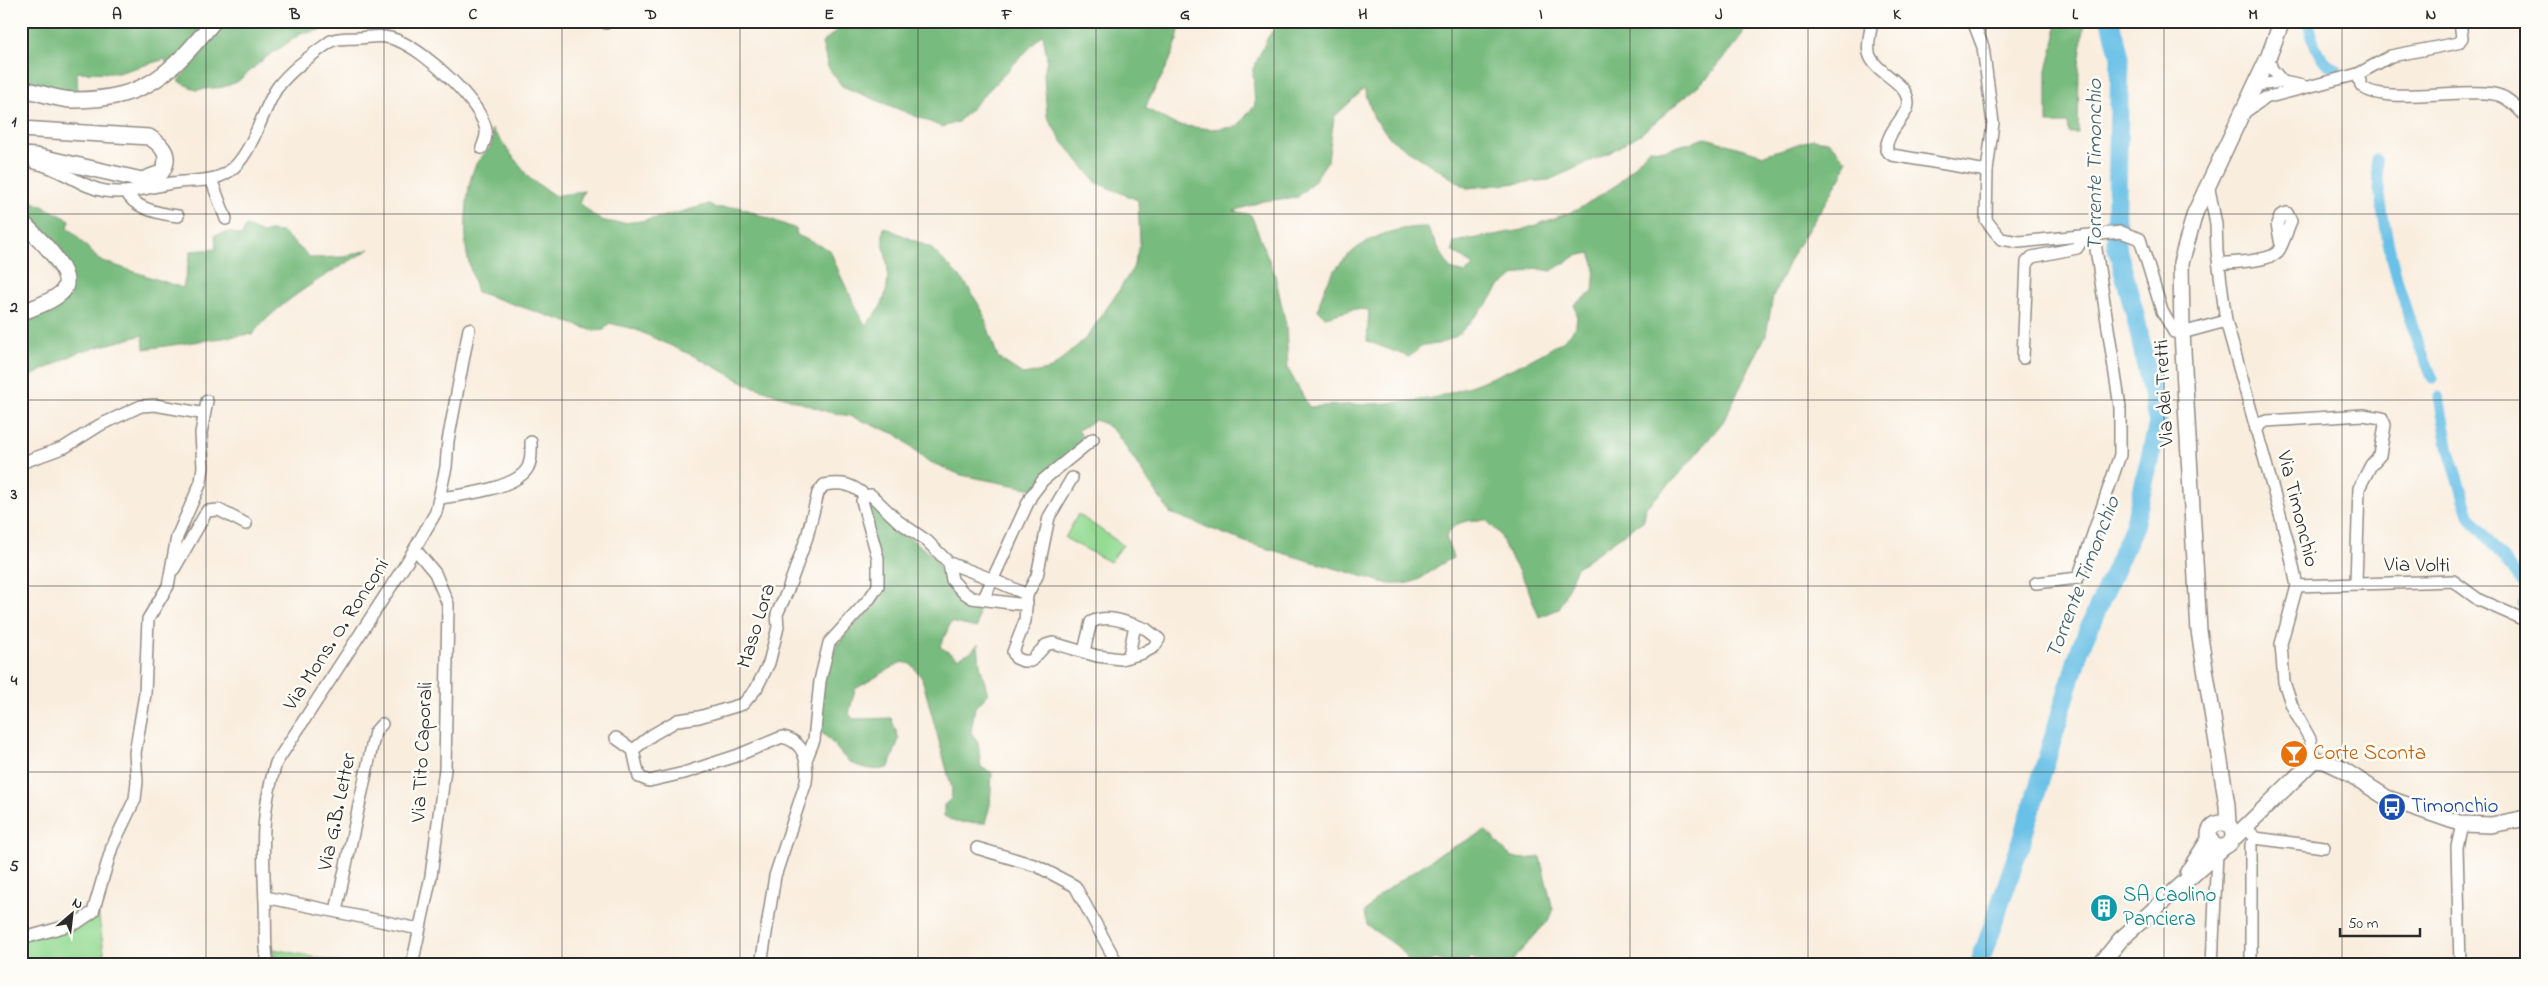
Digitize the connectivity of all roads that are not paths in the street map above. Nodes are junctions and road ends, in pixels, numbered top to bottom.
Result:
1 (214, 21) edge
2 (1872, 21) edge
3 (1974, 21) edge
4 (2282, 21) edge
5 (2460, 21) edge
6 (2268, 58) junction
7 (2358, 74) junction
8 (2256, 85) junction
9 (2287, 86) junction
10 (21, 89) edge
11 (2242, 114) junction
12 (2527, 118) edge
13 (21, 129) edge
14 (482, 148) dead end
15 (21, 155) edge
16 (21, 161) edge
17 (1987, 171) junction
18 (211, 179) junction
19 (2208, 184) junction
20 (127, 193) junction
21 (178, 216) dead end
22 (226, 219) dead end
23 (21, 221) edge
24 (2094, 236) junction
25 (2281, 246) dead end
26 (2219, 264) junction
27 (21, 313) edge
28 (2226, 321) junction
29 (469, 329) dead end
30 (2182, 333) junction
31 (2022, 358) dead end
32 (207, 401) dead end
33 (200, 413) dead end
34 (2256, 431) junction
35 (1093, 439) dead end
36 (531, 442) dead end
37 (21, 463) edge
38 (1072, 478) dead end
39 (866, 496) junction
40 (440, 498) junction
41 (246, 524) dead end
42 (415, 549) junction
43 (949, 563) junction
44 (170, 577) junction
45 (994, 579) junction
46 (2036, 583) dead end
47 (2356, 583) junction
48 (2297, 586) junction
49 (984, 598) junction
50 (1027, 599) junction
51 (2527, 621) edge
52 (1134, 625) junction
53 (1084, 651) junction
54 (1129, 655) junction
55 (382, 724) dead end
56 (616, 738) dead end
57 (633, 750) junction
58 (806, 760) junction
59 (2314, 760) junction
60 (2252, 818) junction
61 (2527, 818) edge
62 (2462, 824) junction
63 (2223, 838) junction
64 (2275, 840) junction
65 (2251, 845) junction
66 (2324, 847) dead end
67 (978, 848) dead end
68 (2203, 867) junction
69 (2214, 890) junction
70 (265, 896) junction
71 (2166, 898) junction
72 (336, 910) junction
73 (419, 929) junction
74 (21, 939) edge
75 (268, 965) edge
76 (412, 965) edge
77 (760, 965) edge
78 (1118, 965) edge
79 (2100, 965) edge
80 (2212, 965) edge
81 (2251, 965) edge
82 (2460, 965) edge

1 - 10 street
2 - 17 street
3 - 17 street
4 - 6 street, Via dei Tretti
5 - 7 street
6 - 8 street, Via dei Tretti
6 - 9 street
7 - 9 street
7 - 12 street
8 - 9 street
8 - 11 street, Via dei Tretti
9 - 11 street
11 - 19 street, Via dei Tretti
13 - 15 street
14 - 18 street
16 - 20 street
17 - 24 street
18 - 20 street
18 - 22 street
19 - 26 street, Via Timonchio
19 - 30 street, Via dei Tretti
20 - 21 street
23 - 27 street
24 - 30 street
24 - 31 street
24 - 46 street
25 - 26 street
26 - 28 street, Via Timonchio
28 - 30 street
28 - 34 street, Via Timonchio
29 - 40 street, Via Mons. O. Ronconi
30 - 63 street, Via dei Tretti
32 - 44 street
33 - 37 street
34 - 47 street
34 - 48 street, Via Timonchio
35 - 45 street
36 - 40 street
38 - 50 street
39 - 43 street, Maso Lora
39 - 57 street, Maso Lora
39 - 58 street
40 - 42 street, Via Mons. O. Ronconi
41 - 44 street
42 - 70 street, Via Mons. O. Ronconi
42 - 73 street, Via Tito Caporali
43 - 45 street
43 - 49 street
44 - 74 street
45 - 49 street
45 - 50 street
47 - 48 street, Via Volti
47 - 51 street, Via Volti
48 - 59 street, Via Timonchio
49 - 50 street
50 - 53 street
52 - 53 street
52 - 54 street
52 - 54 street
53 - 54 street
55 - 72 street, Via G.B. Letter
56 - 57 street
57 - 58 street
58 - 77 street
59 - 60 street
59 - 62 street
60 - 63 street
60 - 64 street
61 - 62 street
62 - 82 street
63 - 65 street
63 - 68 street
63 - 69 street
63 - 71 street
64 - 65 street
64 - 66 street
65 - 81 street
67 - 78 street
68 - 69 street
68 - 71 street
69 - 80 street
70 - 72 street
70 - 75 street, Via Mons. O. Ronconi
71 - 79 street
72 - 73 street
73 - 76 street, Via Tito Caporali

